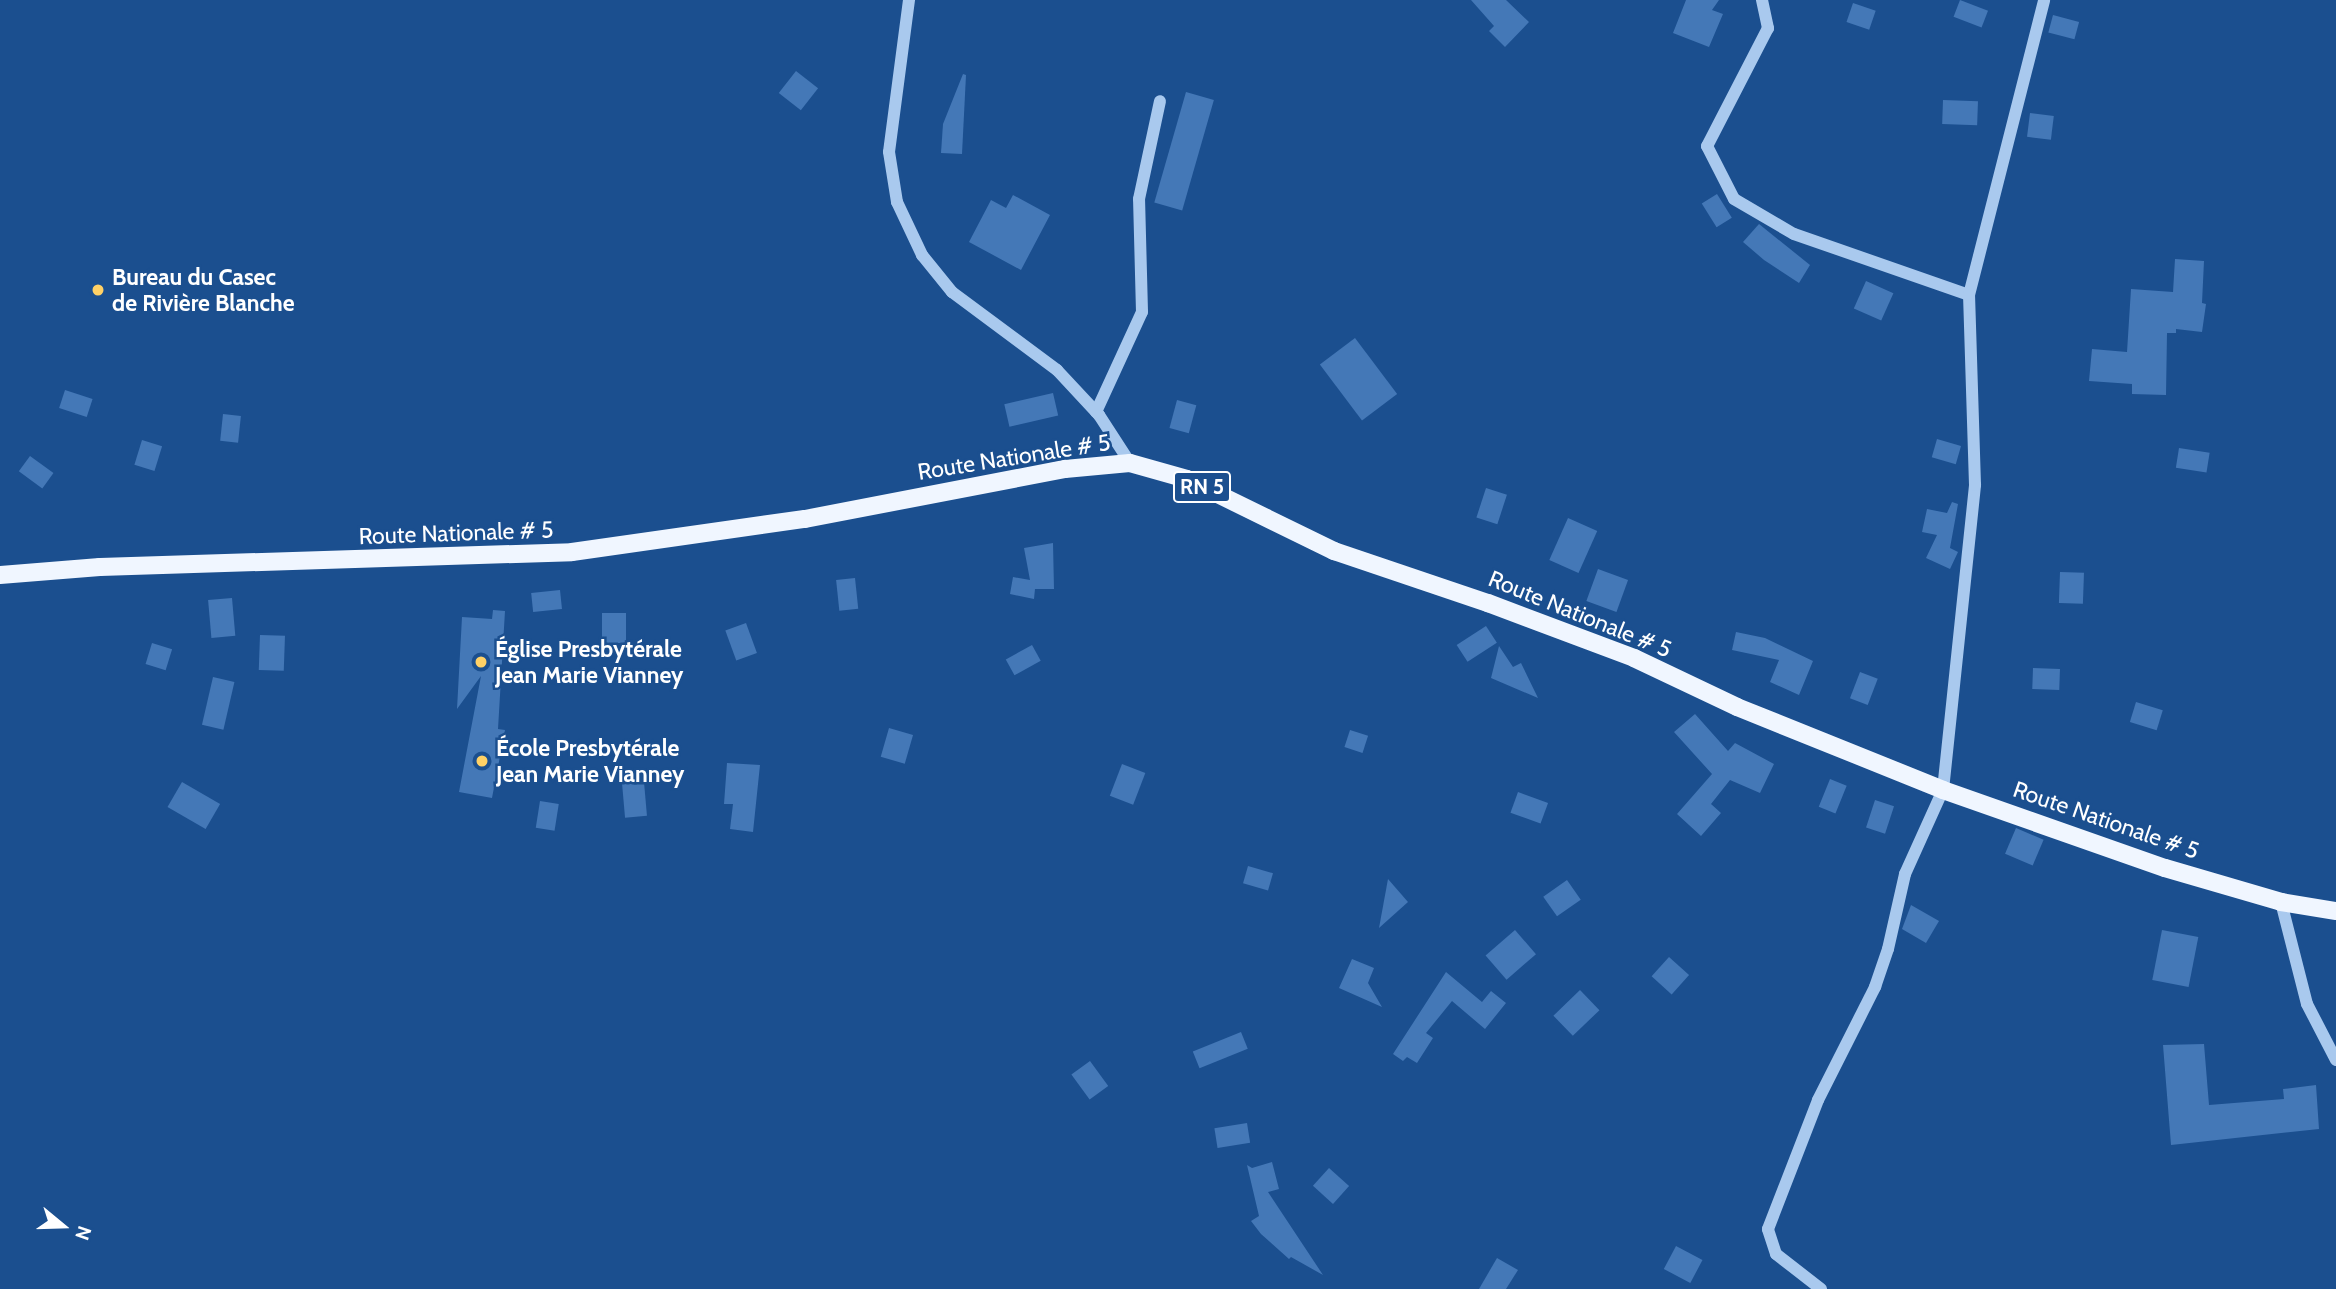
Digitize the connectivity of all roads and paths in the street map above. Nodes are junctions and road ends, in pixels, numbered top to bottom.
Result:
1 (909, 0) edge
2 (1762, 0) edge
3 (2044, 0) edge
4 (1160, 101) dead end
5 (1969, 295) junction
6 (1096, 412) junction
7 (1130, 463) junction
8 (0, 575) edge
9 (1943, 790) junction
10 (2281, 902) junction
11 (2336, 911) edge
12 (2336, 1059) edge
13 (1821, 1289) edge

1 - 6 street
2 - 5 street
3 - 5 street
4 - 6 street
5 - 9 street
6 - 7 street
7 - 8 main road, Route Nationale # 5 / RN 5
7 - 9 main road, Route Nationale # 5 / RN 5
9 - 10 main road, Route Nationale # 5 / RN 5
9 - 13 street
10 - 11 main road, Route Nationale # 5 / RN 5
10 - 12 street

